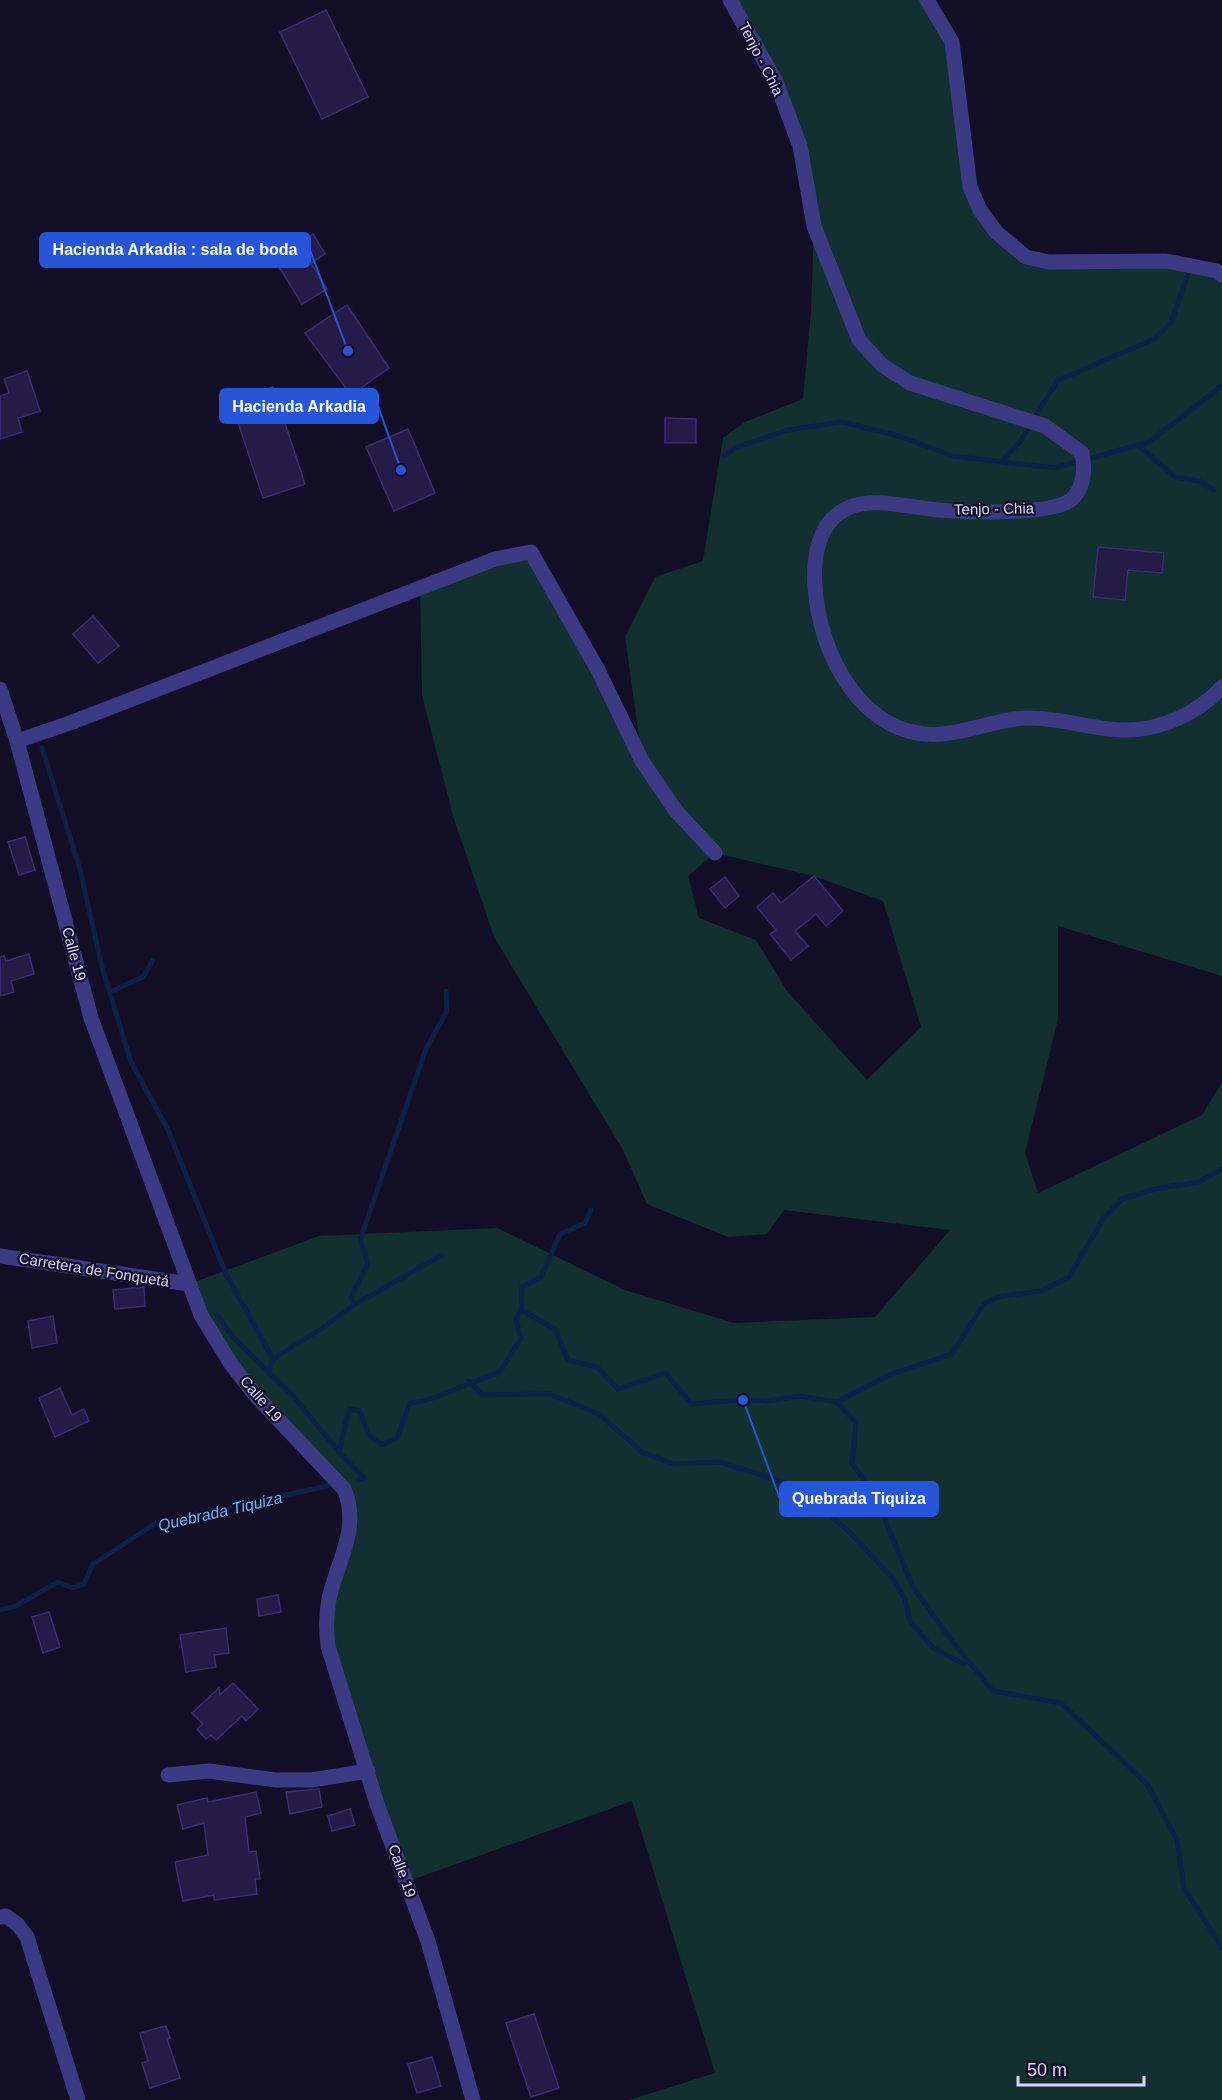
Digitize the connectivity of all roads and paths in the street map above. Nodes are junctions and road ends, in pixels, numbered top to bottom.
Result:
1 (730, 0) edge
2 (927, 0) edge
3 (1222, 275) edge
4 (1222, 687) edge
5 (0, 689) edge
6 (17, 741) junction
7 (715, 853) dead end
8 (0, 1256) edge
9 (189, 1284) junction
10 (368, 1771) junction
11 (168, 1775) dead end
12 (0, 1917) edge
13 (78, 2100) edge
14 (473, 2100) edge

1 - 4 street, Tenjo - Chia
2 - 3 street
5 - 6 street, Calle 19
6 - 7 street
6 - 9 street, Calle 19
8 - 9 street, Carretera de Fonquetá
9 - 10 street, Calle 19
10 - 11 street
10 - 14 street, Calle 19
12 - 13 street

